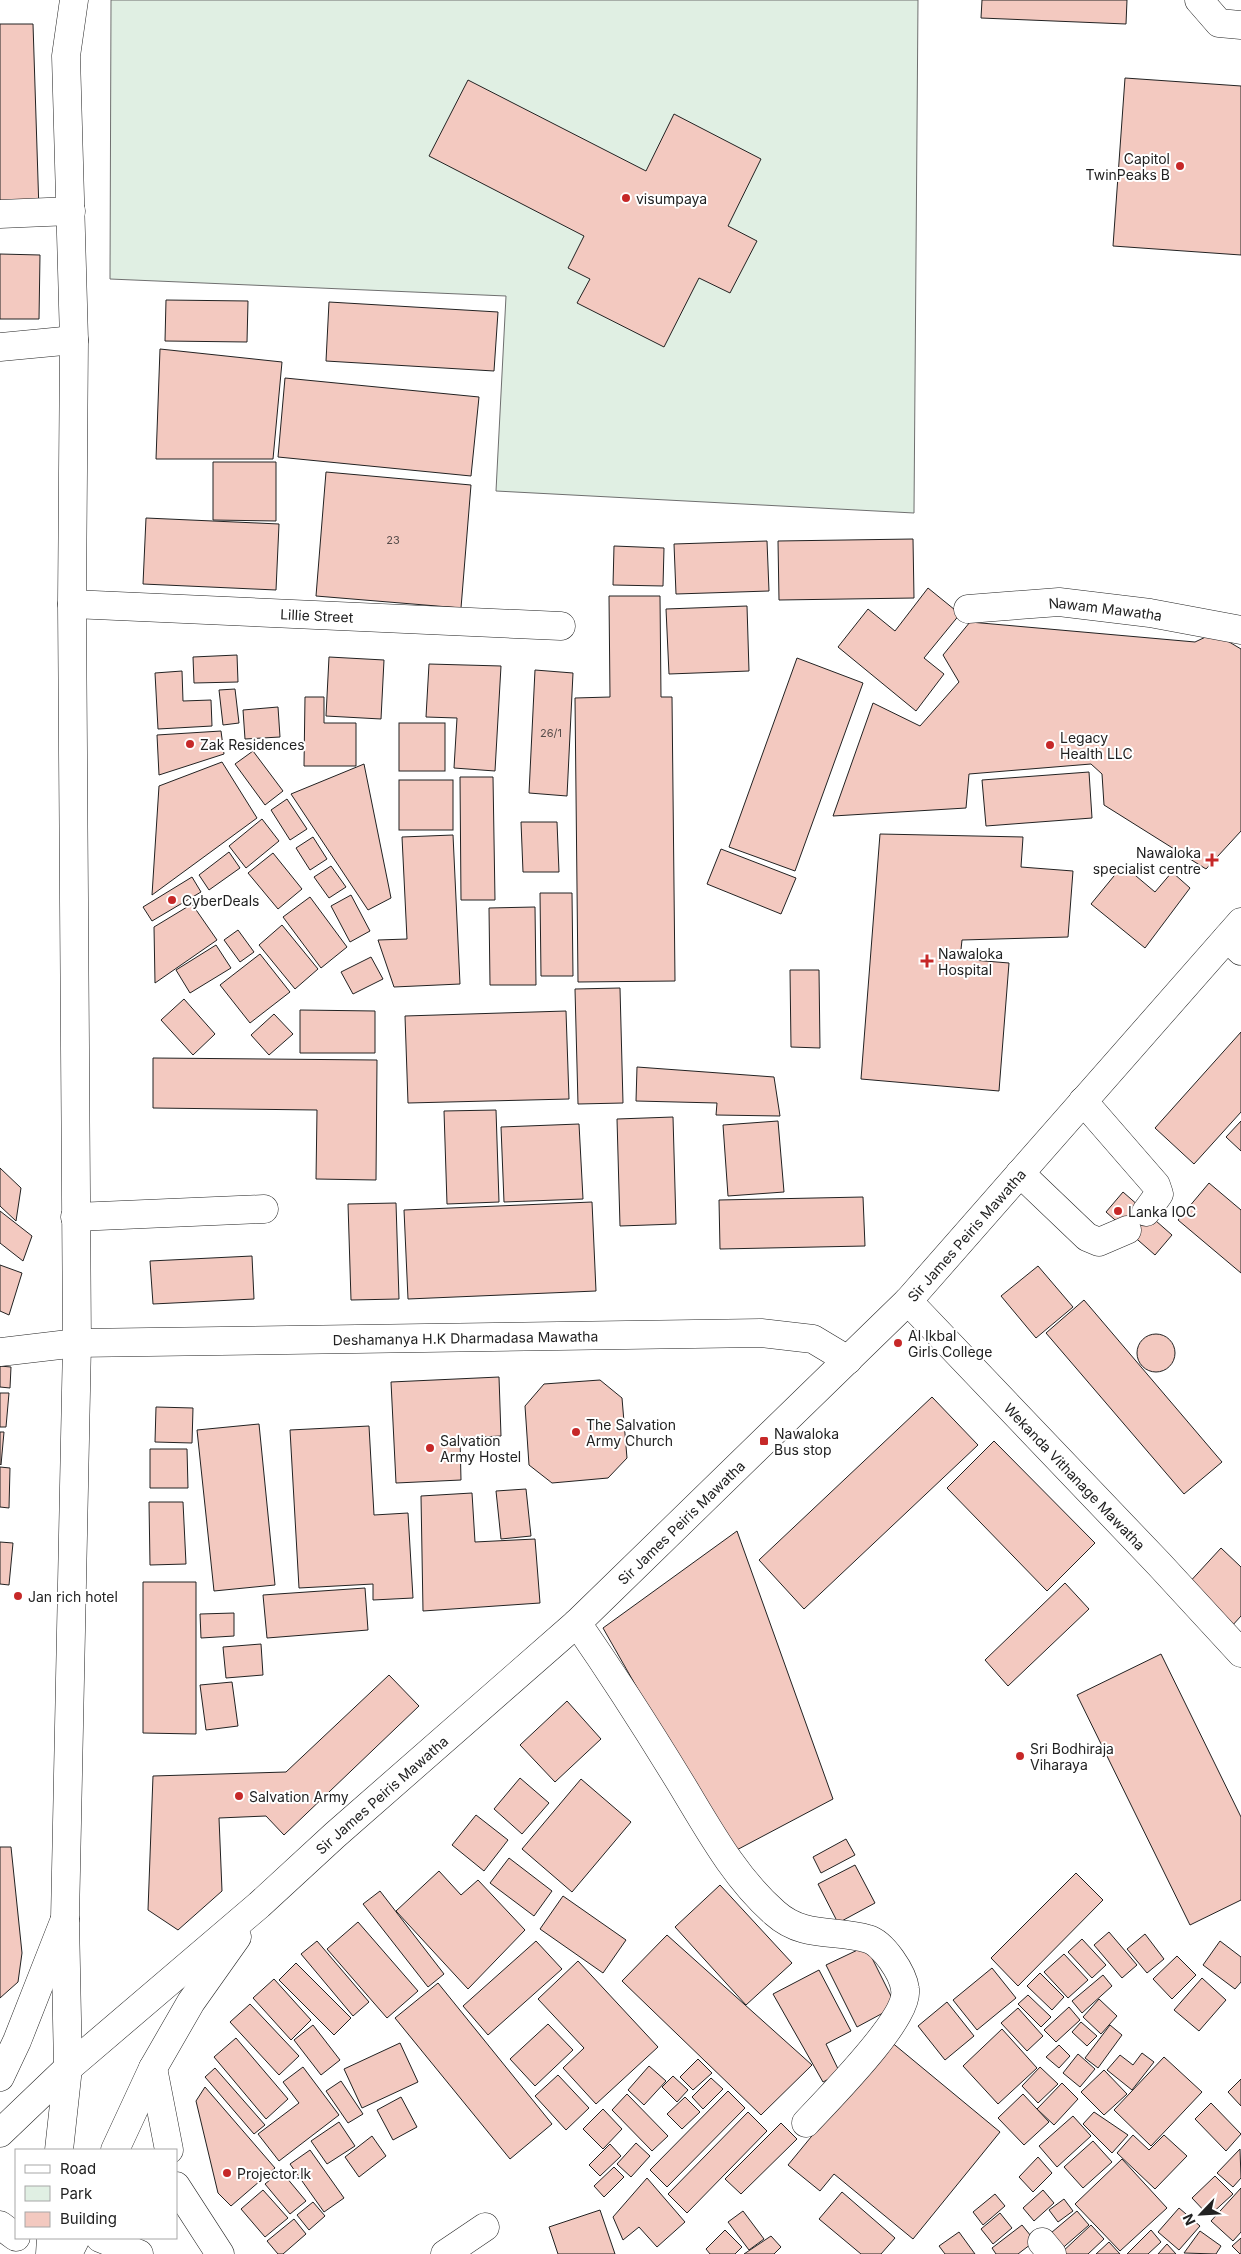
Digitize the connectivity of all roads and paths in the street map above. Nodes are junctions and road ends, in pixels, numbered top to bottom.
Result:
1 (74, 0) edge
2 (1199, 0) edge
3 (1241, 25) edge
4 (71, 211) junction
5 (0, 214) edge
6 (74, 340) junction
7 (0, 348) edge
8 (72, 604) junction
9 (968, 609) dead end
10 (561, 626) dead end
11 (1241, 630) edge
12 (1236, 937) edge
13 (1084, 1101) junction
14 (1020, 1173) junction
15 (264, 1209) dead end
16 (75, 1217) junction
17 (908, 1301) junction
18 (77, 1343) junction
19 (0, 1352) edge
20 (848, 1360) junction
21 (577, 1623) junction
22 (1241, 1653) edge
23 (259, 1905) junction
24 (65, 1919) junction
25 (8, 2042) edge
26 (68, 2068) junction
27 (153, 2068) junction
28 (0, 2076) edge
29 (806, 2123) dead end
30 (0, 2133) edge
31 (59, 2149) edge
32 (115, 2149) edge
33 (169, 2149) edge
34 (178, 2189) edge
35 (0, 2225) edge
36 (485, 2227) dead end
37 (15, 2236) edge
38 (18, 2239) edge
39 (51, 2239) edge
40 (76, 2239) edge
41 (102, 2239) edge
42 (28, 2254) edge
43 (50, 2254) edge
44 (68, 2254) edge
45 (139, 2254) edge
46 (220, 2254) edge
47 (445, 2254) edge

1 - 4 main road
2 - 3 main road
4 - 5 main road
4 - 6 main road
6 - 7 main road
6 - 8 main road
8 - 10 main road, Lillie Street
8 - 16 main road
9 - 11 main road, Nawam Mawatha
12 - 13 main road, Sir James Peiris Mawatha
13 - 14 main road, Sir James Peiris Mawatha
13 - 14 main road
14 - 17 main road, Sir James Peiris Mawatha
15 - 16 main road
16 - 18 main road
17 - 20 main road, Sir James Peiris Mawatha
17 - 22 main road, Wekanda Vithanage Mawatha
18 - 19 main road, Deshamanya H.K Dharmadasa Mawatha
18 - 20 main road, Deshamanya H.K Dharmadasa Mawatha
18 - 24 main road
20 - 21 main road, Sir James Peiris Mawatha
21 - 23 main road, Sir James Peiris Mawatha
21 - 29 main road
23 - 26 main road, Sir James Peiris Mawatha
23 - 27 main road
24 - 25 main road
24 - 26 main road
25 - 28 main road
26 - 30 main road, Sir James Peiris Mawatha
26 - 31 main road
27 - 32 main road
27 - 33 main road
34 - 46 main road
35 - 37 main road
36 - 47 main road
38 - 42 main road
39 - 43 main road
40 - 44 main road
41 - 45 main road

